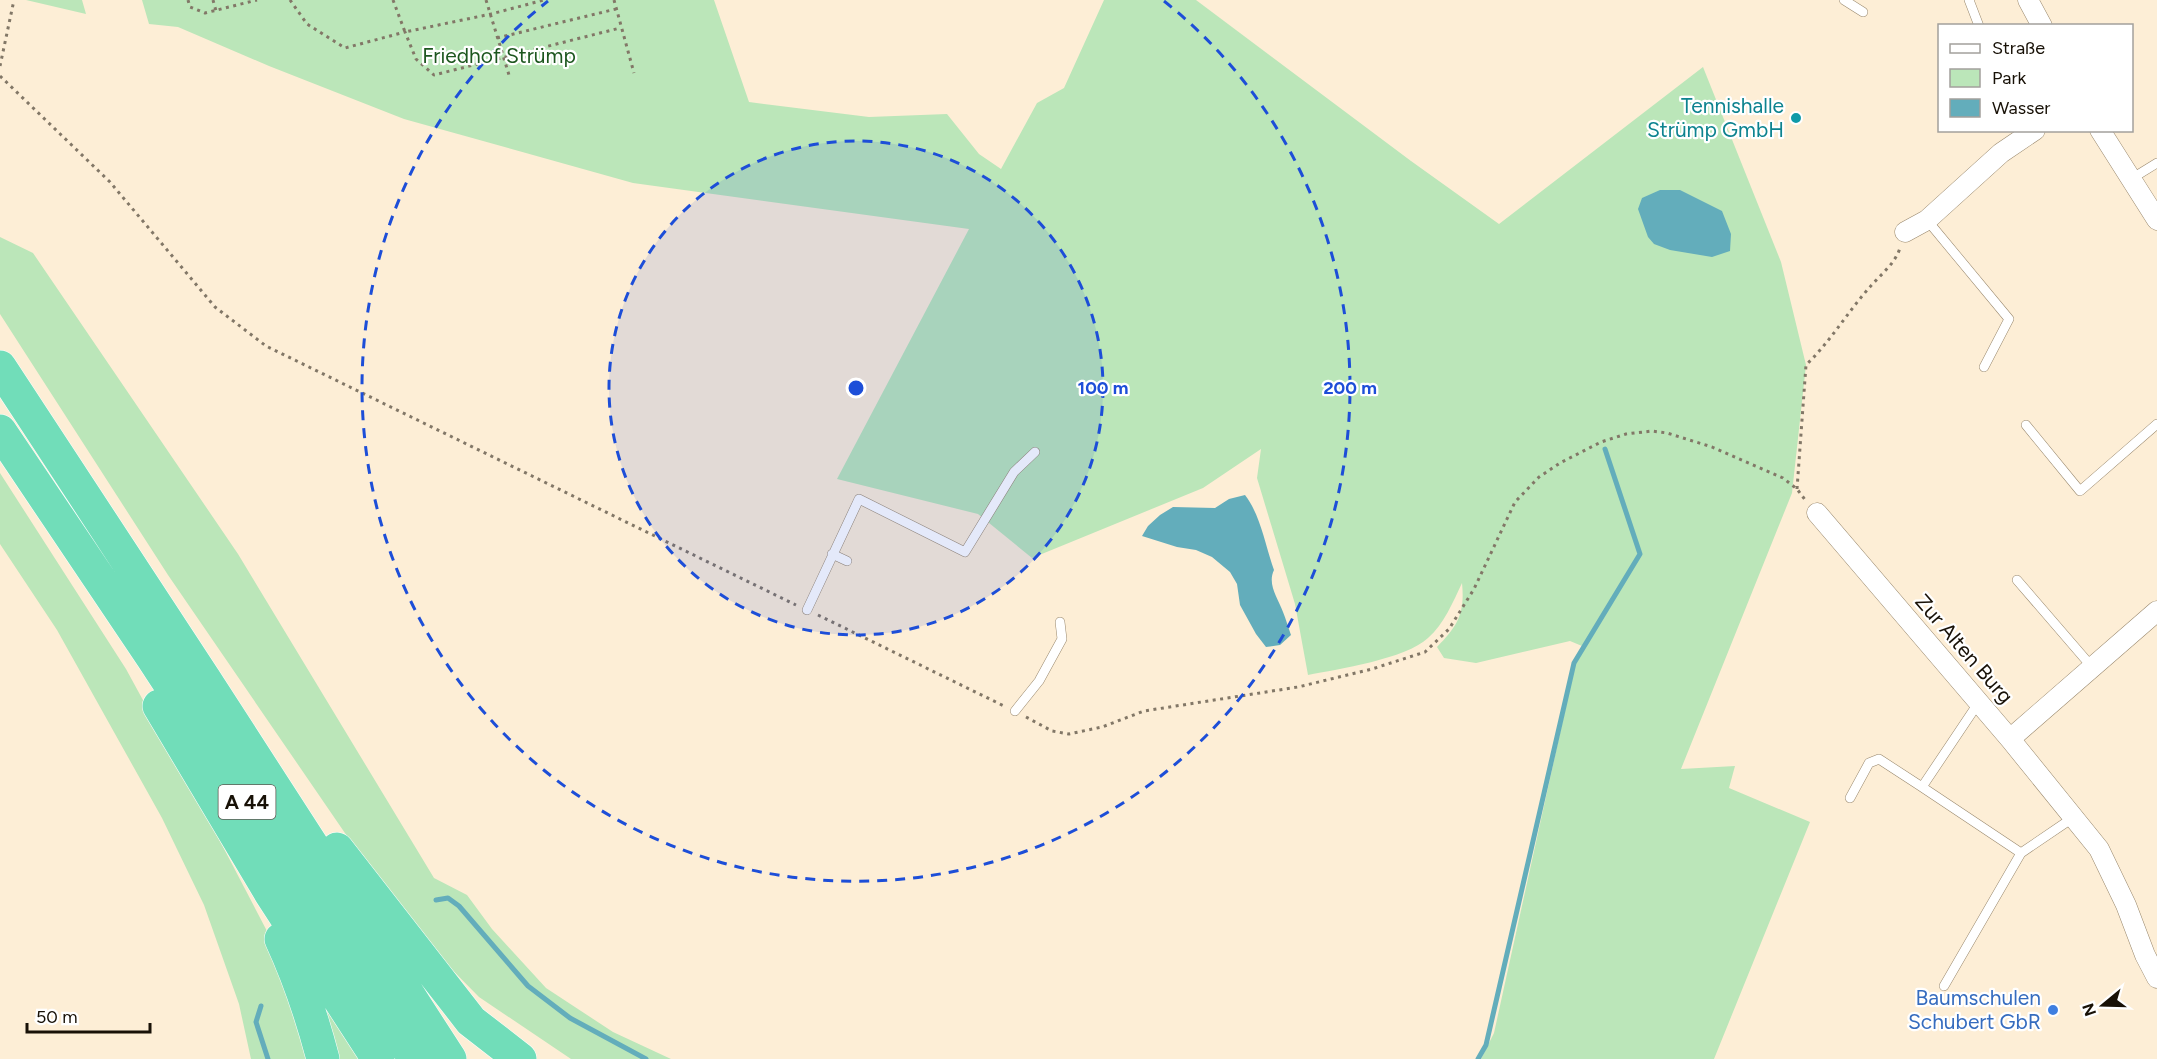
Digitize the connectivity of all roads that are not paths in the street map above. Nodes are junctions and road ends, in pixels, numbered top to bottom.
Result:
1 (1844, 0) edge
2 (1969, 0) edge
3 (2028, 0) edge
4 (1863, 12) dead end
5 (1978, 24) edge
6 (2041, 24) edge
7 (2031, 132) edge
8 (2101, 132) edge
9 (2157, 164) edge
10 (2131, 179) junction
11 (2157, 219) edge
12 (1927, 220) junction
13 (1905, 232) road end
14 (1984, 367) dead end
15 (2, 369) edge
16 (2157, 424) edge
17 (2026, 425) dead end
18 (0, 431) edge
19 (1035, 452) dead end
20 (1816, 513) dead end
21 (78, 546) junction
22 (832, 554) junction
23 (847, 561) dead end
24 (2017, 580) dead end
25 (807, 610) dead end
26 (2157, 611) edge
27 (1060, 622) dead end
28 (2092, 667) junction
29 (204, 678) junction
30 (1978, 702) junction
31 (1014, 711) dead end
32 (2010, 739) junction
33 (200, 776) junction
34 (1922, 787) junction
35 (1850, 798) dead end
36 (2074, 817) junction
37 (2021, 853) junction
38 (2157, 978) edge
39 (1944, 986) dead end
40 (323, 1059) edge
41 (378, 1059) edge
42 (415, 1059) edge
43 (450, 1059) edge
44 (520, 1059) edge

1 - 4 lane
2 - 5 lane
3 - 6 street
7 - 12 street
8 - 10 street
9 - 10 lane
10 - 11 street
12 - 13 street
12 - 14 lane
15 - 29 highway, A 44
16 - 17 lane
18 - 21 highway, A 44
19 - 22 lane
20 - 30 street, Zur Alten Burg
21 - 33 highway
21 - 42 highway, A 44
22 - 23 lane
22 - 25 lane
24 - 28 lane
26 - 28 street
27 - 31 lane
28 - 32 street
29 - 43 highway, A 44
29 - 44 highway
30 - 32 street, Zur Alten Burg
30 - 34 lane
32 - 36 street, Zur Alten Burg
33 - 40 highway
33 - 41 highway
34 - 35 lane
34 - 37 lane
36 - 37 lane
36 - 38 street, Zur Alten Burg
37 - 39 lane

